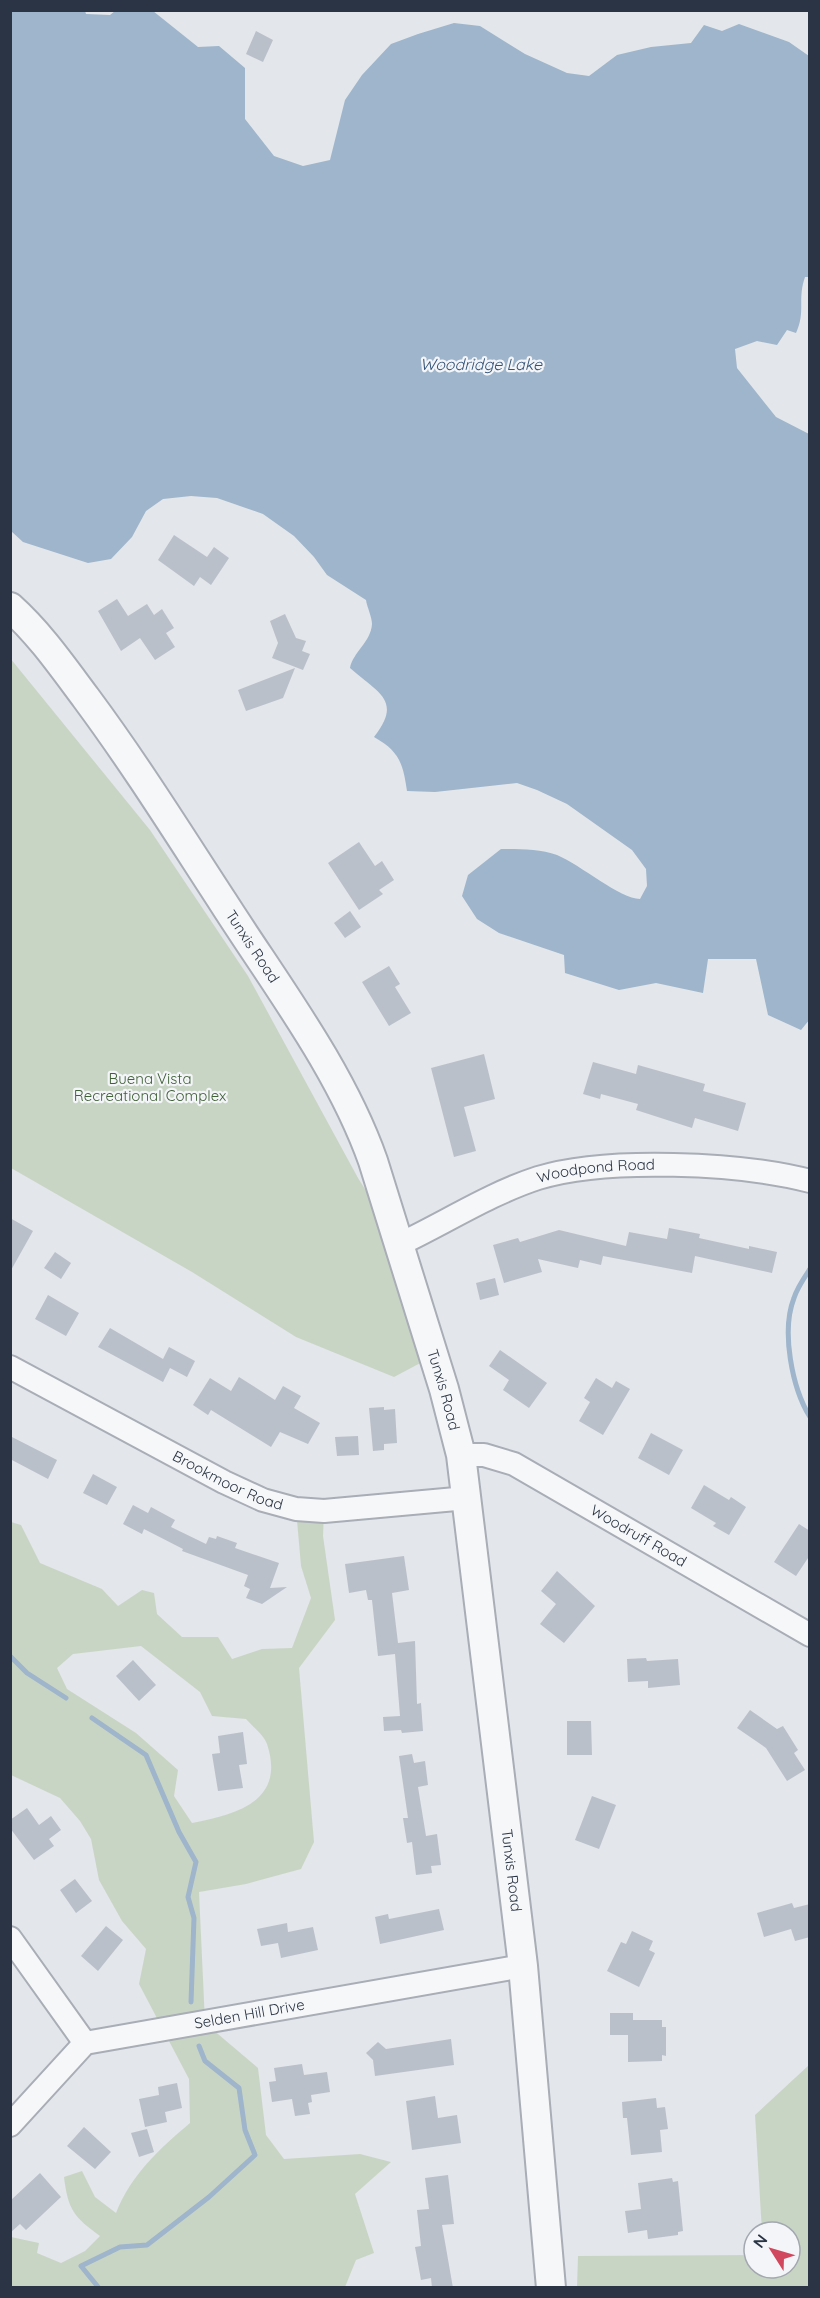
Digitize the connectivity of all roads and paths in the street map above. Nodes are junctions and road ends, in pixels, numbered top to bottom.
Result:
1 (10, 607) edge
2 (810, 1181) edge
3 (398, 1245) junction
4 (10, 1367) edge
5 (461, 1455) junction
6 (467, 1498) junction
7 (810, 1635) edge
8 (10, 1938) edge
9 (523, 1966) junction
10 (85, 2043) junction
11 (10, 2125) edge
12 (551, 2288) edge

1 - 3 street, Tunxis Road
2 - 3 street, Woodpond Road
3 - 5 street, Tunxis Road
4 - 6 street, Brookmoor Road
5 - 6 street, Tunxis Road
5 - 7 street, Woodruff Road
6 - 9 street, Tunxis Road
8 - 10 street
9 - 10 street, Selden Hill Drive
9 - 12 street, Tunxis Road
10 - 11 street

